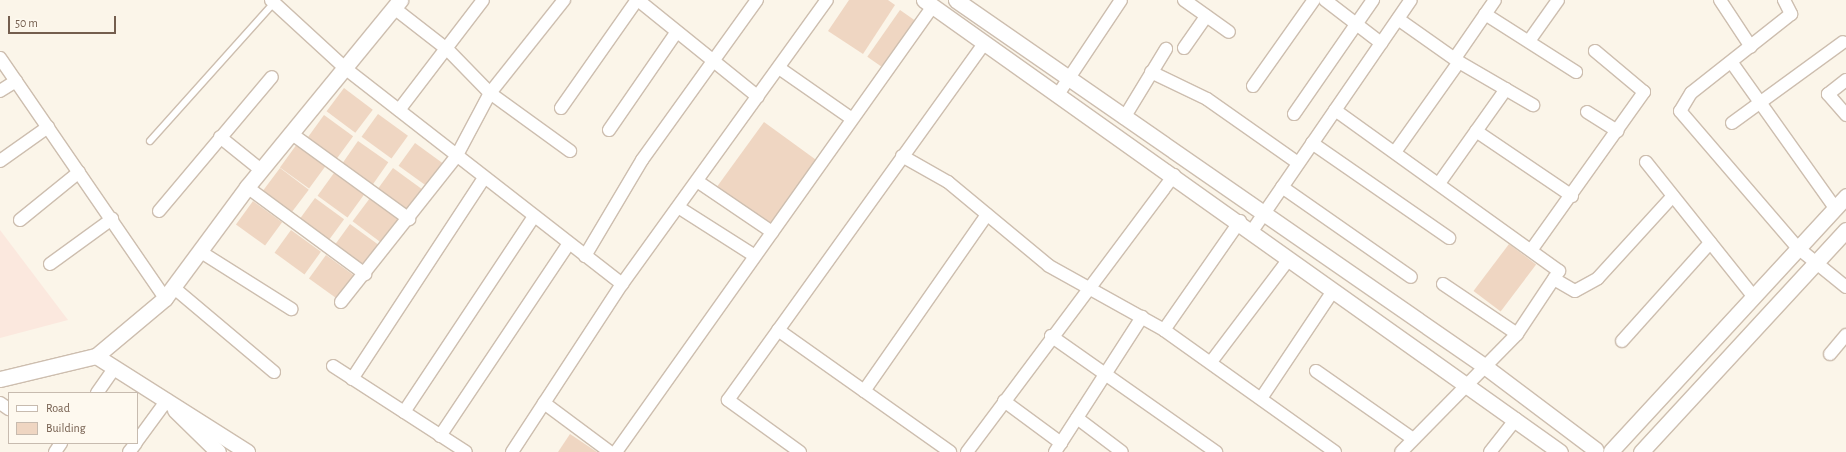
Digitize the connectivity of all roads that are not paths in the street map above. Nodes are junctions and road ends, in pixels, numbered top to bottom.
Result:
1 (482, 0) edge
2 (564, 0) edge
3 (638, 0) edge
4 (757, 0) edge
5 (828, 0) edge
6 (956, 0) edge
7 (1120, 0) edge
8 (1184, 0) edge
9 (1314, 0) edge
10 (1326, 0) edge
11 (1373, 0) edge
12 (1411, 0) edge
13 (1495, 0) edge
14 (1558, 0) edge
15 (1720, 0) edge
16 (1784, 0) edge
17 (279, 3) edge
18 (929, 3) edge
19 (397, 4) edge
20 (1485, 14) junction
21 (1206, 16) junction
22 (1398, 19) junction
23 (1355, 26) junction
24 (1229, 32) dead end
25 (676, 33) junction
26 (1529, 41) junction
27 (1843, 42) dead end
28 (1381, 43) junction
29 (984, 44) junction
30 (1751, 47) junction
31 (1184, 48) dead end
32 (1166, 49) dead end
33 (448, 50) junction
34 (1595, 51) dead end
35 (0, 58) edge
36 (1457, 60) junction
37 (713, 61) junction
38 (1732, 63) junction
39 (779, 68) junction
40 (346, 69) junction
41 (1151, 72) junction
42 (1576, 72) dead end
43 (272, 77) dead end
44 (1068, 80) junction
45 (1846, 80) edge
46 (16, 81) junction
47 (1253, 86) dead end
48 (1506, 89) junction
49 (0, 91) edge
50 (490, 93) junction
51 (1057, 96) junction
52 (758, 97) junction
53 (1762, 104) junction
54 (1533, 105) dead end
55 (561, 108) dead end
56 (399, 110) junction
57 (1335, 110) junction
58 (1587, 112) dead end
59 (1294, 114) dead end
60 (1846, 115) edge
61 (1124, 118) junction
62 (852, 119) junction
63 (1732, 123) dead end
64 (48, 127) junction
65 (609, 130) dead end
66 (1476, 131) junction
67 (1617, 131) junction
68 (292, 134) junction
69 (220, 137) junction
70 (150, 141) dead end
71 (1312, 144) junction
72 (570, 151) dead end
73 (1396, 152) junction
74 (902, 156) junction
75 (456, 157) junction
76 (0, 161) edge
77 (1646, 162) dead end
78 (1298, 163) junction
79 (261, 170) junction
80 (79, 172) junction
81 (1174, 175) junction
82 (484, 178) junction
83 (697, 180) junction
84 (1440, 182) junction
85 (1282, 186) junction
86 (247, 188) junction
87 (1572, 196) junction
88 (1673, 196) junction
89 (1846, 196) edge
90 (678, 207) junction
91 (1835, 208) junction
92 (159, 211) dead end
93 (988, 215) junction
94 (1265, 215) junction
95 (534, 216) junction
96 (112, 219) junction
97 (409, 219) junction
98 (20, 220) dead end
99 (1240, 221) junction
100 (1846, 230) edge
101 (1252, 231) junction
102 (772, 232) junction
103 (1449, 238) dead end
104 (569, 243) junction
105 (1710, 243) junction
106 (1798, 248) junction
107 (1532, 249) junction
108 (202, 252) junction
109 (585, 256) junction
110 (755, 256) junction
111 (1289, 259) junction
112 (1814, 263) junction
113 (50, 264) dead end
114 (365, 274) junction
115 (1411, 277) dead end
116 (1554, 279) junction
117 (622, 284) junction
118 (1443, 284) dead end
119 (1090, 286) junction
120 (1846, 287) edge
121 (1333, 291) junction
122 (169, 292) junction
123 (1752, 295) junction
124 (341, 302) dead end
125 (291, 309) dead end
126 (1142, 316) junction
127 (778, 330) junction
128 (1164, 330) junction
129 (1517, 334) junction
130 (1846, 335) edge
131 (1051, 336) junction
132 (1622, 341) dead end
133 (1830, 354) dead end
134 (96, 356) junction
135 (1211, 362) junction
136 (333, 366) dead end
137 (1487, 368) junction
138 (114, 369) junction
139 (1316, 371) dead end
140 (274, 372) dead end
141 (1104, 375) junction
142 (0, 379) edge
143 (352, 379) junction
144 (1467, 385) junction
145 (864, 391) junction
146 (98, 392) edge
147 (1262, 396) junction
148 (167, 400) junction
149 (1004, 401) junction
150 (544, 403) junction
151 (404, 412) junction
152 (1077, 418) junction
153 (1516, 419) junction
154 (440, 436) junction
155 (138, 439) edge
156 (1413, 439) junction
157 (1058, 448) edge
158 (1594, 451) edge
159 (1612, 451) edge
160 (218, 452) edge
161 (247, 452) edge
162 (466, 452) edge
163 (512, 452) edge
164 (610, 452) edge
165 (616, 452) edge
166 (800, 452) edge
167 (950, 452) edge
168 (967, 452) edge
169 (1122, 452) edge
170 (1216, 452) edge
171 (1335, 452) edge
172 (1401, 452) edge
173 (1490, 452) edge
174 (1560, 452) edge
175 (1641, 452) edge

1 - 33 street
2 - 50 street
3 - 25 street
3 - 55 street
4 - 37 street
5 - 39 street
6 - 44 street
7 - 44 street
8 - 21 street
9 - 47 street
10 - 23 street
11 - 23 street
12 - 22 street
13 - 20 street
14 - 26 street
15 - 30 street
16 - 30 street
17 - 40 street
17 - 70 lane
18 - 29 street
18 - 62 street
19 - 33 street
19 - 40 street
20 - 26 street
20 - 36 street
21 - 24 street
21 - 31 street
22 - 28 street
22 - 36 street
23 - 28 street
23 - 59 street
25 - 37 street
25 - 65 street
26 - 42 street
27 - 53 street
28 - 57 street
29 - 51 street
29 - 74 street
30 - 38 street
32 - 41 street
33 - 50 street
33 - 56 street
34 - 67 street
35 - 46 street
36 - 48 street
36 - 73 street
37 - 52 street
37 - 109 street
38 - 53 street
38 - 106 street
39 - 52 street
39 - 62 street
40 - 56 street
40 - 68 street
41 - 61 street
41 - 78 street
43 - 69 street
44 - 51 street
44 - 61 street
45 - 60 street
46 - 49 street
46 - 64 street
48 - 54 street
48 - 66 street
50 - 72 street
50 - 75 street
51 - 81 street
52 - 83 street
53 - 63 street
53 - 91 street
56 - 75 street
57 - 71 street
57 - 73 street
58 - 67 street
61 - 94 street
62 - 102 street
64 - 76 street
64 - 80 street
66 - 84 street
66 - 87 street
67 - 87 street
68 - 79 street
68 - 97 street
69 - 79 street
69 - 92 street
71 - 78 street
71 - 103 street
73 - 84 street
74 - 93 street
74 - 127 street
75 - 82 street
75 - 97 street
77 - 88 street
78 - 85 street
79 - 86 street
80 - 96 street
80 - 98 street
81 - 99 street
81 - 119 street
82 - 95 street
82 - 143 street
83 - 90 street
83 - 102 street
84 - 107 street
85 - 94 street
85 - 115 street
86 - 108 street
86 - 114 street
87 - 107 street
88 - 105 street
88 - 116 street
89 - 91 street
90 - 110 street
90 - 117 street
91 - 106 street
93 - 119 street
93 - 145 street
94 - 101 street
94 - 137 street
95 - 104 street
95 - 151 street
96 - 113 street
96 - 122 street
97 - 114 street
99 - 101 street
99 - 128 street
100 - 112 street
101 - 111 street
102 - 110 street
104 - 109 street
104 - 154 street
105 - 123 street
105 - 132 street
106 - 112 street
106 - 123 street
107 - 116 street
108 - 122 street
108 - 125 street
109 - 117 street
110 - 165 street
111 - 121 street
111 - 135 street
112 - 120 street
112 - 175 street
114 - 124 street
116 - 129 street
117 - 150 street
118 - 129 street
119 - 126 street
119 - 131 street
121 - 144 street
121 - 147 street
122 - 134 street
122 - 140 street
123 - 159 street
126 - 128 street
126 - 141 street
127 - 145 street
127 - 166 street
128 - 135 street
129 - 137 street
130 - 133 street
131 - 141 street
131 - 149 street
134 - 138 street
134 - 142 street
135 - 147 street
136 - 143 street
137 - 144 street
137 - 158 street
138 - 146 street
138 - 148 street
139 - 156 street
141 - 152 street
141 - 170 street
143 - 151 street
144 - 153 street
144 - 156 street
145 - 167 street
147 - 171 street
148 - 155 street
148 - 160 street
148 - 161 street
149 - 157 street
149 - 168 street
150 - 163 street
150 - 164 street
151 - 154 street
152 - 157 street
152 - 169 street
153 - 173 street
153 - 174 street
154 - 162 street
156 - 172 street
158 - 159 street

